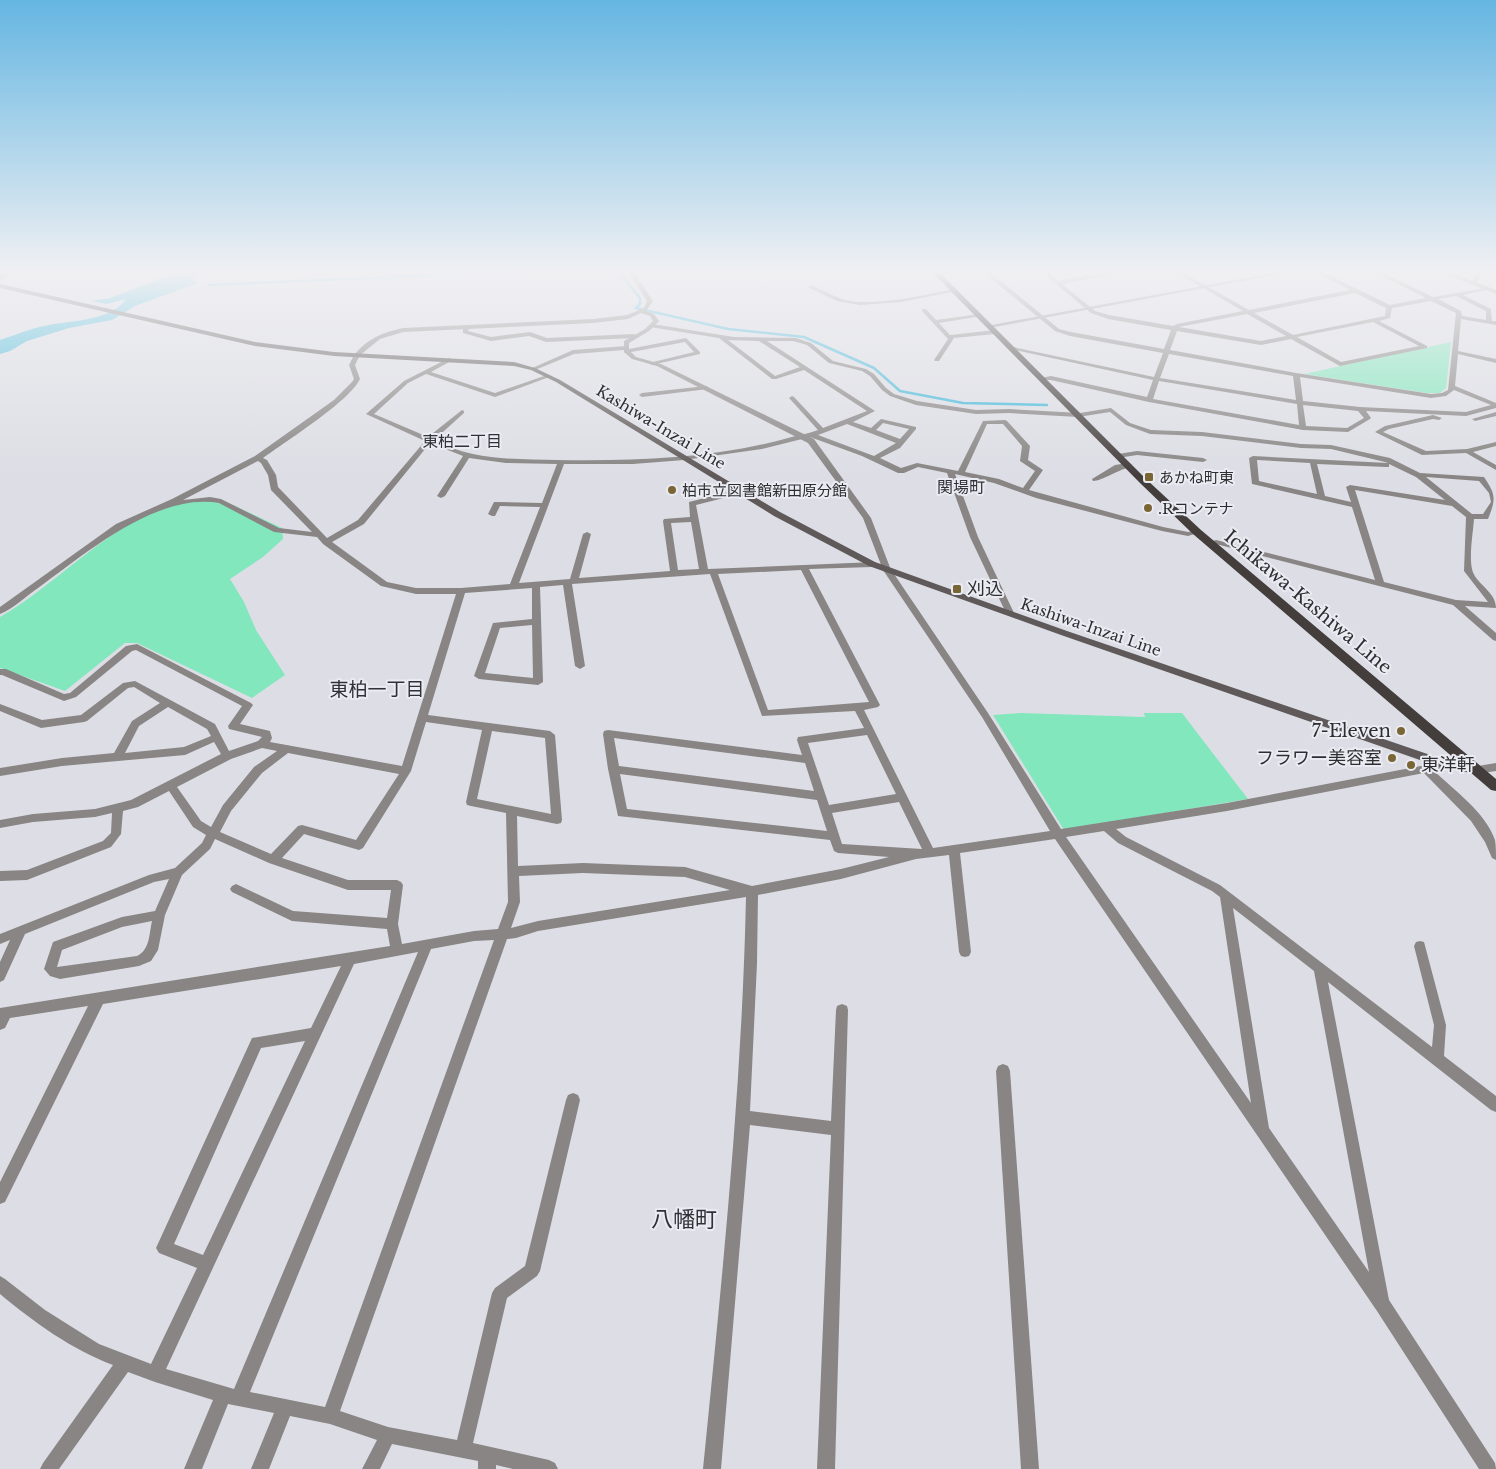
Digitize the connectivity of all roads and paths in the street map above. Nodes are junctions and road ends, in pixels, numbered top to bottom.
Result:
1 (951, 338) edge
2 (231, 339) edge
3 (378, 339) edge
4 (542, 339) edge
5 (578, 339) edge
6 (631, 339) edge
7 (723, 339) edge
8 (751, 339) edge
9 (760, 339) junction
10 (1002, 339) edge
11 (1094, 339) edge
12 (1171, 339) edge
13 (1231, 339) edge
14 (1282, 339) edge
15 (1294, 339) edge
16 (1409, 339) edge
17 (1457, 339) edge
18 (1010, 347) junction
19 (626, 350) junction
20 (1166, 352) junction
21 (1455, 352) junction
22 (357, 356) junction
23 (449, 360) junction
24 (938, 360) dead end
25 (1496, 361) edge
26 (652, 363) junction
27 (804, 368) junction
28 (533, 369) junction
29 (425, 372) junction
30 (1296, 375) junction
31 (549, 376) junction
32 (1156, 378) junction
33 (1043, 379) junction
34 (1452, 387) junction
35 (706, 388) junction
36 (642, 395) dead end
37 (792, 398) dead end
38 (1149, 400) junction
39 (1412, 402) junction
40 (1300, 403) junction
41 (1496, 406) edge
42 (1360, 409) junction
43 (1486, 409) junction
44 (462, 412) dead end
45 (1078, 414) junction
46 (1496, 414) edge
47 (847, 422) junction
48 (1303, 428) junction
49 (822, 431) junction
50 (872, 431) junction
51 (808, 436) junction
52 (429, 440) junction
53 (901, 442) junction
54 (1496, 444) edge
55 (1468, 451) junction
56 (467, 455) junction
57 (1118, 456) junction
58 (258, 458) junction
59 (685, 458) junction
60 (875, 458) junction
61 (1203, 460) dead end
62 (1313, 461) junction
63 (561, 462) junction
64 (1395, 463) junction
65 (1128, 465) junction
66 (1496, 470) edge
67 (950, 472) junction
68 (960, 474) junction
69 (1419, 475) junction
70 (1096, 479) dead end
71 (1481, 479) junction
72 (1025, 490) junction
73 (740, 491) junction
74 (441, 496) dead end
75 (1322, 498) junction
76 (171, 503) junction
77 (1457, 504) junction
78 (1354, 505) junction
79 (545, 506) junction
80 (492, 514) dead end
81 (1470, 516) junction
82 (694, 519) junction
83 (1197, 532) junction
84 (587, 534) dead end
85 (318, 535) junction
86 (326, 542) junction
87 (1210, 543) junction
88 (872, 564) junction
89 (804, 568) junction
90 (887, 570) junction
91 (708, 572) junction
92 (674, 574) junction
93 (571, 581) junction
94 (536, 584) junction
95 (1380, 584) junction
96 (514, 586) junction
97 (461, 591) junction
98 (1456, 604) junction
99 (1496, 605) edge
100 (0, 611) edge
101 (1010, 613) junction
102 (536, 622) junction
103 (1496, 638) edge
104 (580, 666) dead end
105 (0, 672) edge
106 (167, 703) junction
107 (0, 707) edge
108 (858, 707) junction
109 (422, 718) junction
110 (488, 726) junction
111 (871, 731) junction
112 (217, 737) junction
113 (262, 744) junction
114 (286, 749) junction
115 (227, 756) junction
116 (117, 758) junction
117 (809, 760) junction
118 (1444, 764) junction
119 (1496, 767) edge
120 (613, 769) junction
121 (1426, 769) junction
122 (1476, 770) junction
123 (406, 771) junction
124 (0, 772) edge
125 (171, 786) junction
126 (1496, 786) edge
127 (821, 796) junction
128 (902, 797) junction
129 (118, 809) junction
130 (512, 810) junction
131 (826, 810) junction
132 (0, 824) edge
133 (1104, 826) junction
134 (212, 833) junction
135 (1058, 834) junction
136 (834, 836) junction
137 (954, 849) junction
138 (930, 853) junction
139 (916, 854) junction
140 (1496, 855) edge
141 (273, 860) junction
142 (514, 871) junction
143 (178, 872) junction
144 (0, 876) edge
145 (236, 889) dead end
146 (752, 891) junction
147 (1225, 895) junction
148 (160, 915) junction
149 (392, 924) junction
150 (20, 932) junction
151 (504, 934) junction
152 (0, 938) edge
153 (427, 945) junction
154 (1420, 946) dead end
155 (396, 951) junction
156 (965, 952) dead end
157 (350, 959) junction
158 (1319, 967) junction
159 (0, 976) edge
160 (98, 1000) junction
161 (842, 1010) dead end
162 (2, 1017) edge
163 (316, 1032) junction
164 (1436, 1058) junction
165 (1003, 1071) dead end
166 (573, 1100) dead end
167 (1496, 1105) edge
168 (743, 1117) junction
169 (838, 1129) junction
170 (1263, 1131) junction
171 (0, 1197) edge
172 (208, 1264) junction
173 (0, 1284) edge
174 (1383, 1305) junction
175 (125, 1362) junction
176 (155, 1374) junction
177 (231, 1396) junction
178 (284, 1407) junction
179 (330, 1416) junction
180 (388, 1434) junction
181 (463, 1449) junction
182 (487, 1461) edge
183 (50, 1469) edge
184 (193, 1469) edge
185 (260, 1469) edge
186 (371, 1469) edge
187 (549, 1469) edge
188 (712, 1469) edge
189 (826, 1469) edge
190 (1030, 1469) edge
191 (1489, 1469) edge

1 - 24 street
2 - 22 main road, Kashiwa-Inzai Line
3 - 22 street
4 - 5 street
6 - 19 street
7 - 27 street
8 - 9 street
9 - 27 street
9 - 45 street
10 - 18 main road, Ichikawa-Kashiwa Line
11 - 20 street
12 - 20 street
13 - 14 street
15 - 16 street
17 - 21 street
18 - 32 street
18 - 33 main road, Ichikawa-Kashiwa Line
19 - 26 street
19 - 26 street
19 - 28 street
20 - 30 street
20 - 32 street
21 - 25 street
21 - 34 street
22 - 23 main road, Kashiwa-Inzai Line
22 - 58 street
23 - 28 main road, Kashiwa-Inzai Line
23 - 29 street
26 - 35 street
27 - 47 street
28 - 31 main road, Kashiwa-Inzai Line
29 - 31 street
29 - 52 street
30 - 39 street
30 - 40 street
31 - 59 main road, Kashiwa-Inzai Line
32 - 38 street
32 - 40 street
33 - 38 street
33 - 45 main road, Ichikawa-Kashiwa Line
34 - 39 street
34 - 41 street
35 - 36 street
35 - 51 street
37 - 49 street
38 - 48 street
39 - 42 street
39 - 43 street
40 - 42 street
40 - 48 street
41 - 43 street
42 - 48 street
43 - 46 street
44 - 52 street
45 - 57 main road, Ichikawa-Kashiwa Line
45 - 64 street
46 - 55 street
47 - 49 street
47 - 50 street
49 - 51 street
50 - 53 street
50 - 53 street
51 - 59 street
51 - 60 street
51 - 90 street
52 - 56 street
52 - 86 street
53 - 60 street
54 - 55 street
55 - 66 street
56 - 63 street
56 - 74 street
57 - 61 street
57 - 65 main road, Ichikawa-Kashiwa Line
58 - 76 street
58 - 85 street
59 - 63 street
59 - 73 main road, Kashiwa-Inzai Line
60 - 67 street
62 - 64 street
62 - 75 street
62 - 75 street
63 - 79 street
64 - 69 street
65 - 70 street
65 - 83 main road, Ichikawa-Kashiwa Line
66 - 71 street
67 - 68 street
67 - 101 street
68 - 72 street
68 - 72 street
69 - 71 street
69 - 77 street
71 - 81 street
72 - 83 street
73 - 82 street
73 - 88 main road, Kashiwa-Inzai Line
75 - 78 street
76 - 85 street
76 - 100 street
77 - 78 street
77 - 81 street
78 - 95 street
79 - 80 street
79 - 96 street
81 - 99 street
82 - 91 street
82 - 92 street
83 - 87 main road, Ichikawa-Kashiwa Line
84 - 93 street
85 - 86 street
86 - 97 street
87 - 95 street
87 - 122 main road, Ichikawa-Kashiwa Line
88 - 89 street
88 - 90 main road, Kashiwa-Inzai Line
89 - 91 street
89 - 108 street
90 - 101 main road, Kashiwa-Inzai Line
90 - 135 street
91 - 92 street
91 - 108 street
92 - 93 street
93 - 94 street
93 - 104 street
94 - 96 street
94 - 102 street
95 - 98 street
96 - 97 street
97 - 109 street
98 - 99 street
98 - 103 street
101 - 118 main road, Kashiwa-Inzai Line
102 - 102 street
105 - 113 street
106 - 107 street
106 - 112 street
106 - 116 street
108 - 111 street
109 - 110 street
109 - 123 street
110 - 130 street
110 - 130 street
111 - 117 street
111 - 128 street
112 - 115 street
112 - 116 street
113 - 114 street
113 - 115 street
114 - 123 street
114 - 134 street
115 - 125 street
116 - 124 street
117 - 120 street
117 - 127 street
118 - 121 street
118 - 122 main road, Kashiwa-Inzai Line
119 - 122 street
120 - 127 street
120 - 136 street
121 - 133 street
121 - 140 street
122 - 126 main road, Ichikawa-Kashiwa Line
123 - 141 street
125 - 129 street
125 - 134 street
127 - 131 street
128 - 131 street
128 - 138 street
129 - 132 street
129 - 144 street
130 - 142 street
131 - 136 street
133 - 135 street
133 - 147 street
134 - 141 street
134 - 143 street
135 - 137 street
135 - 170 street
136 - 139 street
137 - 138 street
137 - 156 street
138 - 139 street
139 - 146 street
141 - 149 street
142 - 146 street
142 - 151 street
143 - 148 street
143 - 150 street
145 - 149 street
146 - 151 street
146 - 168 street
147 - 158 street
147 - 170 street
148 - 148 street
149 - 155 street
150 - 152 street
150 - 159 street
151 - 153 street
151 - 179 street
153 - 155 street
153 - 177 street
154 - 164 street
155 - 157 street
157 - 160 street
157 - 163 street
158 - 164 street
158 - 174 street
160 - 162 street
160 - 171 street
161 - 169 street
163 - 172 street
163 - 172 street
164 - 167 street
165 - 190 street
166 - 181 street
168 - 169 street
168 - 188 street
169 - 189 street
170 - 174 street
172 - 176 street
173 - 175 street
174 - 191 street
175 - 176 street
175 - 183 street
176 - 177 street
177 - 178 street
177 - 184 street
178 - 179 street
178 - 185 street
179 - 180 street
180 - 181 street
180 - 186 street
181 - 182 street
182 - 187 street

